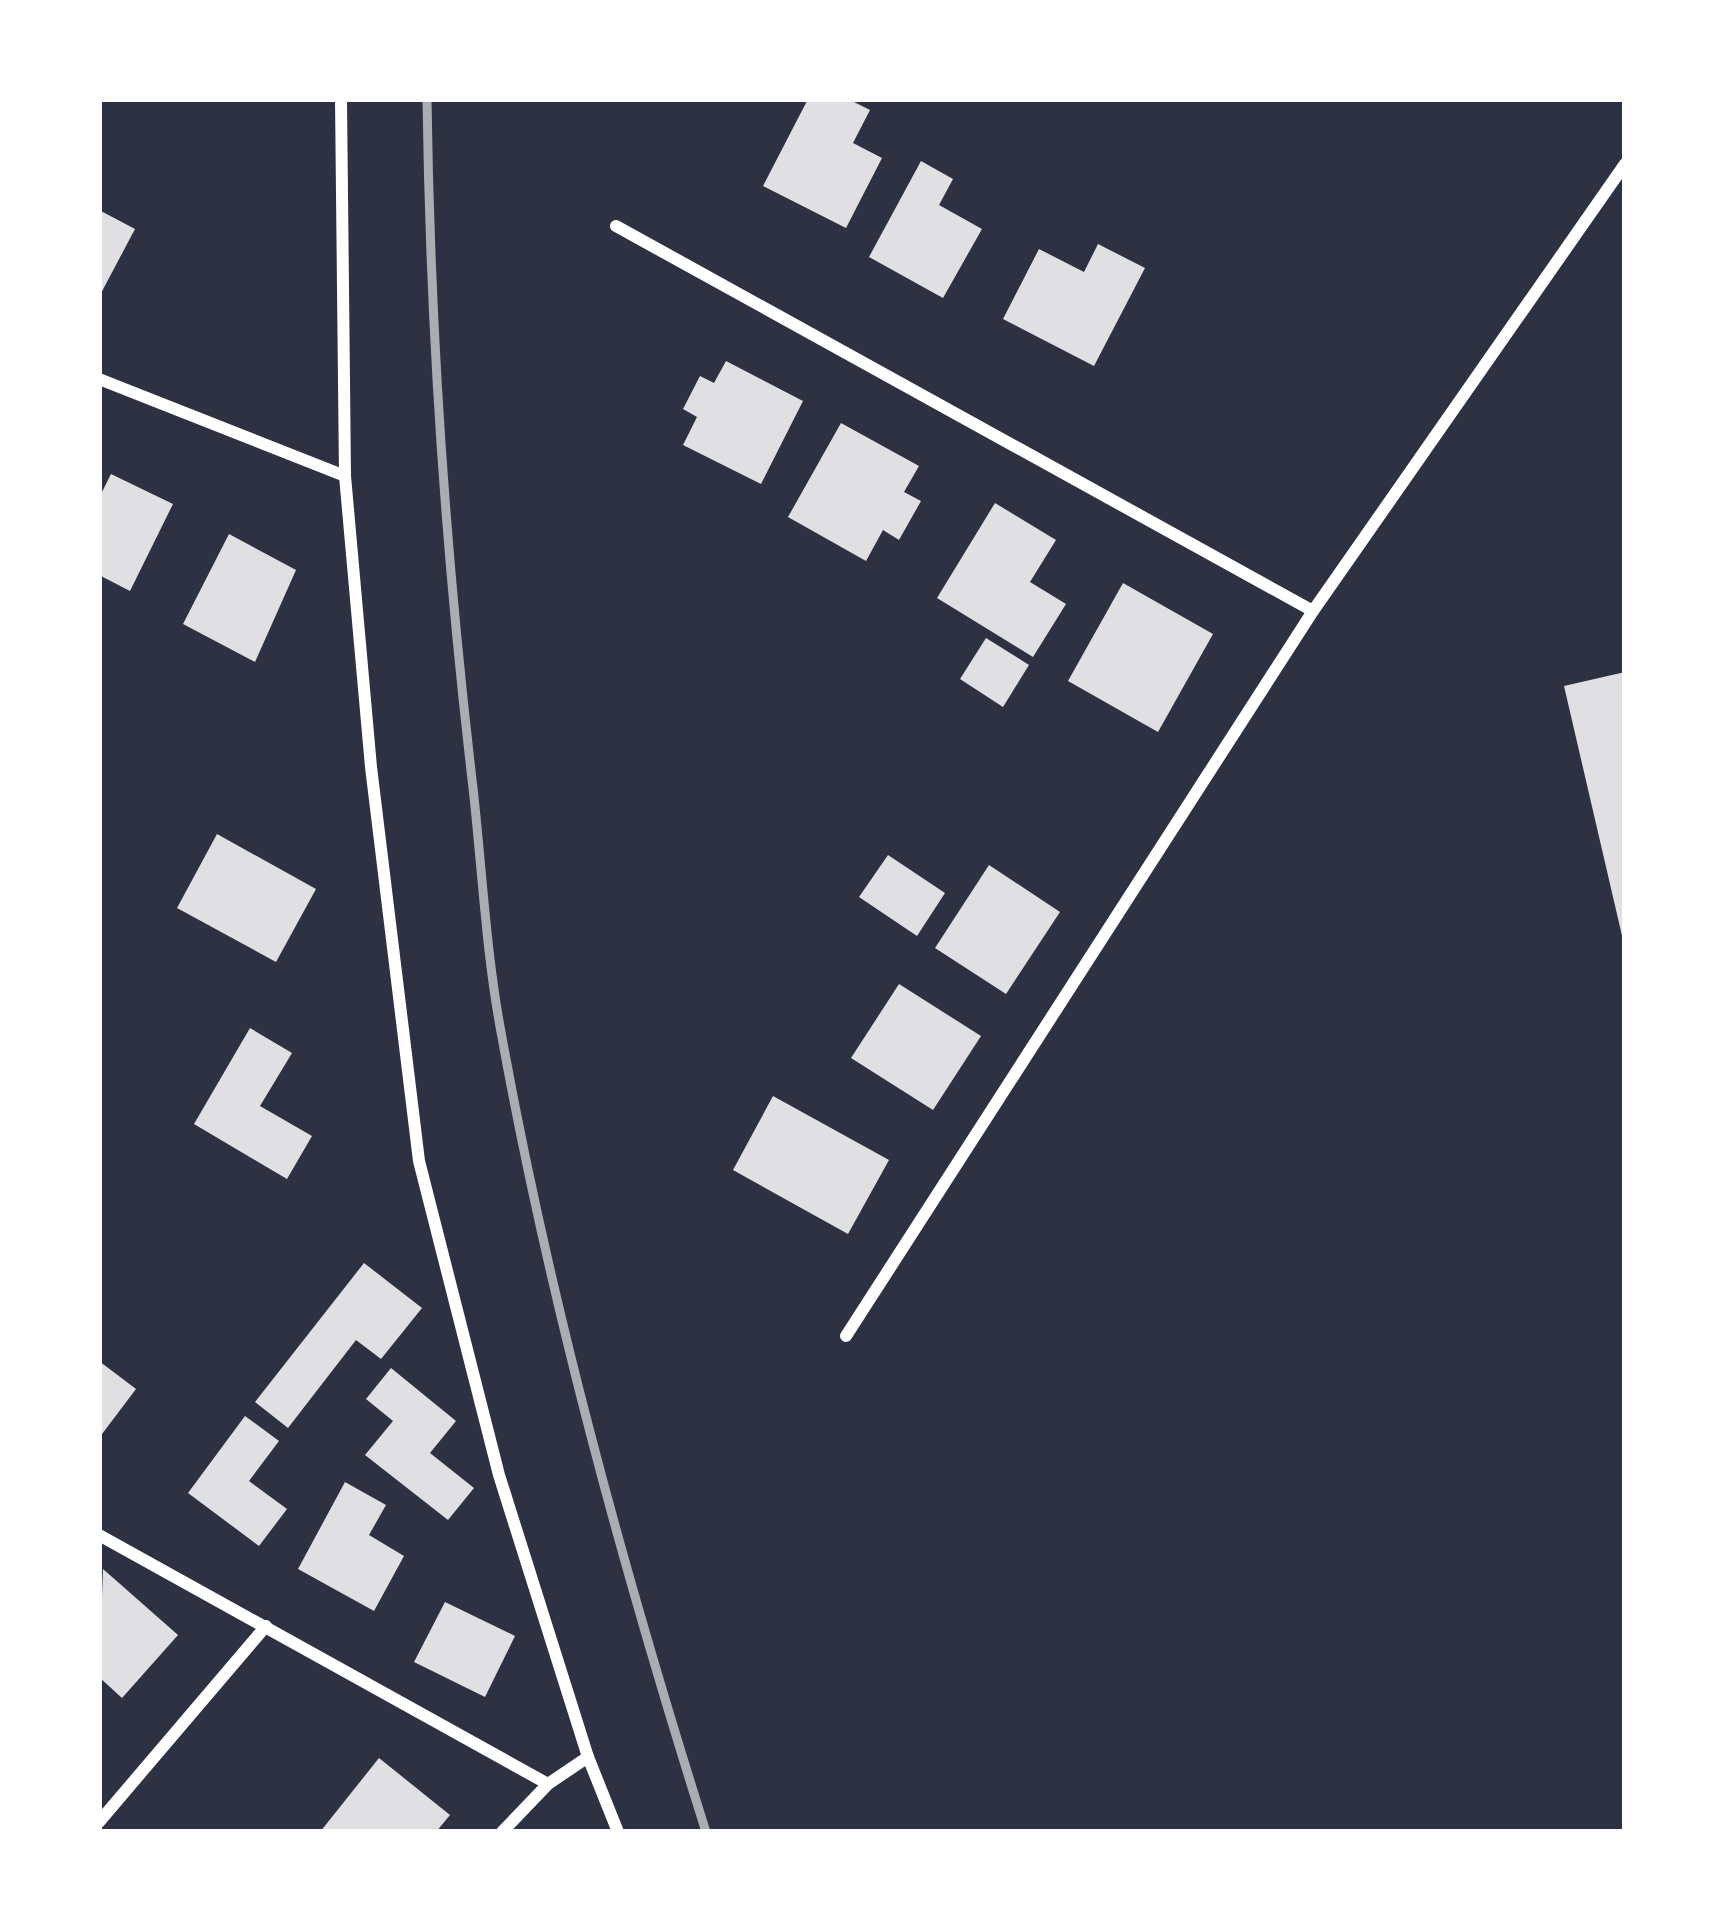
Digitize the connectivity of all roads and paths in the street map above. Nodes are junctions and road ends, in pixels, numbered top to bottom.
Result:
1 (341, 99) edge
2 (1625, 164) edge
3 (616, 226) dead end
4 (99, 379) edge
5 (345, 476) junction
6 (1313, 611) junction
7 (846, 1336) dead end
8 (99, 1535) edge
9 (266, 1626) junction
10 (588, 1757) junction
11 (548, 1784) junction
12 (99, 1822) edge
13 (502, 1832) edge
14 (618, 1832) edge

1 - 5 street
2 - 6 street
3 - 6 street
4 - 5 street
5 - 10 street
6 - 7 street
8 - 9 street
9 - 11 street
9 - 12 street
10 - 11 street
10 - 14 street
11 - 13 street

